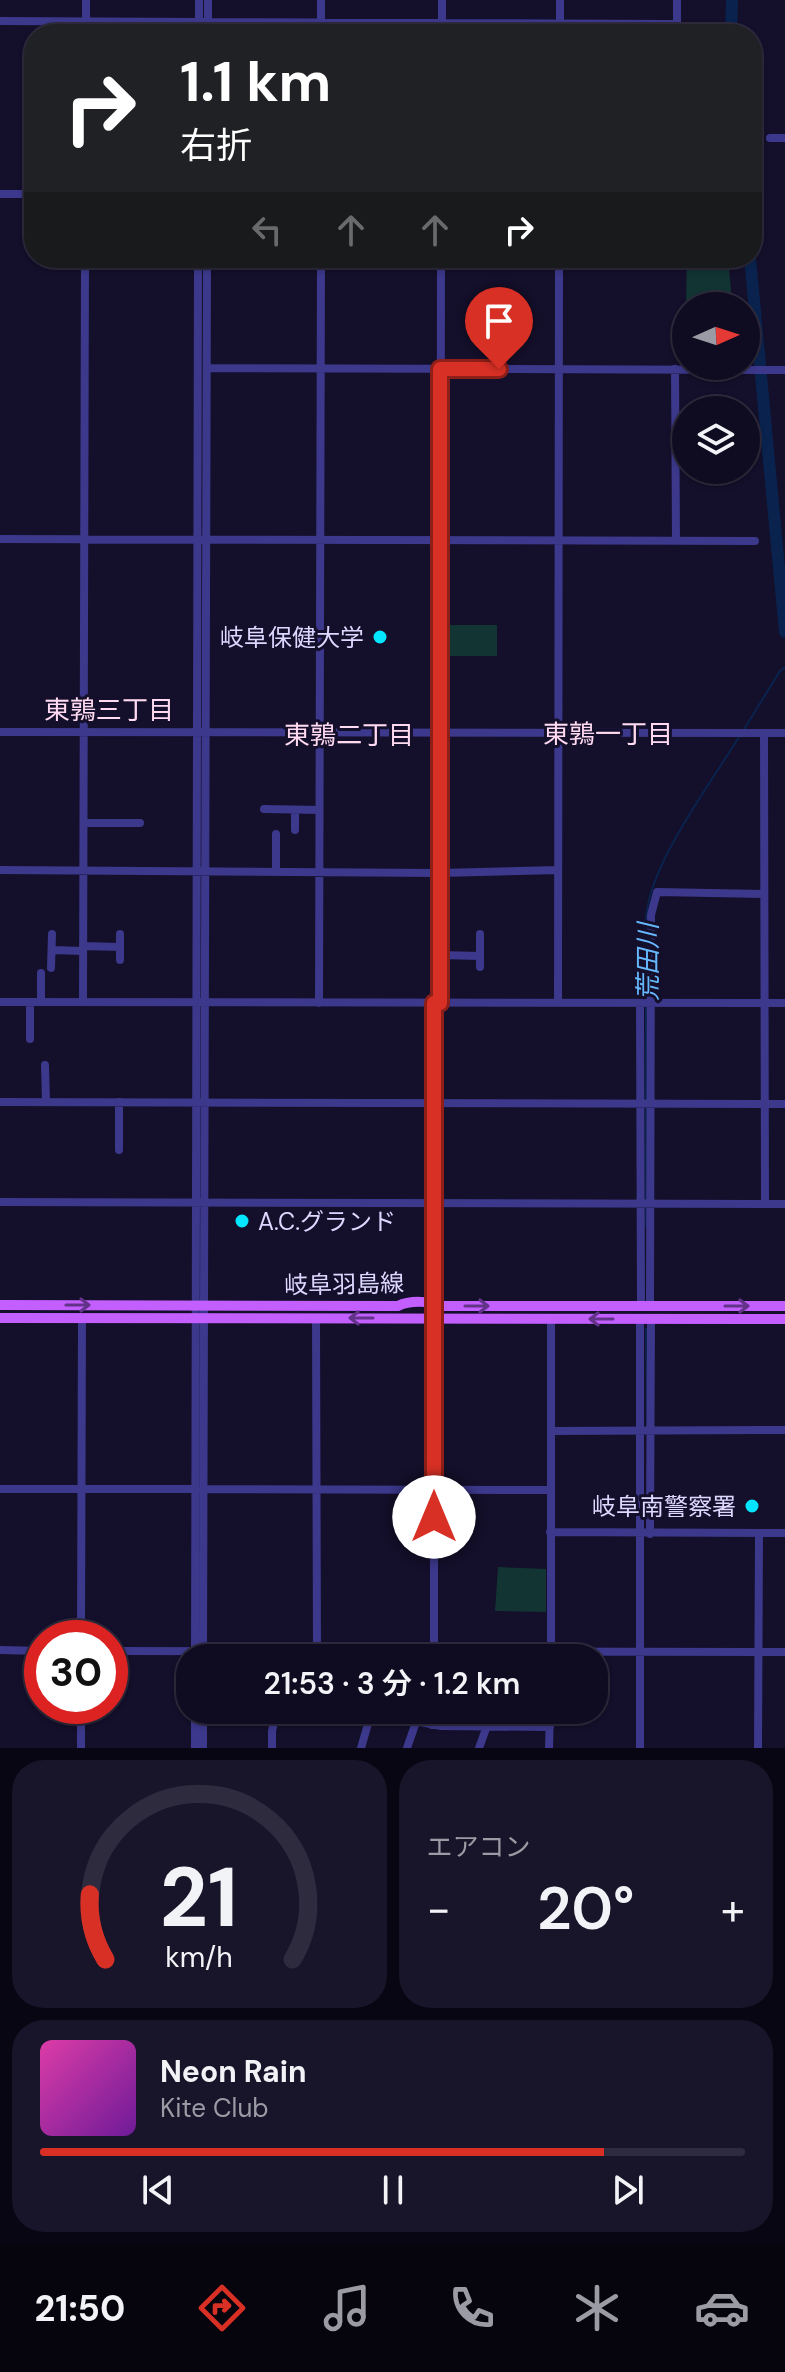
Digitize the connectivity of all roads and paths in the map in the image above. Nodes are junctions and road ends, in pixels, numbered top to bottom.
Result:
1 (86, 0) edge
2 (199, 0) edge
3 (208, 0) edge
4 (321, 0) edge
5 (442, 0) edge
6 (560, 0) edge
7 (677, 0) edge
8 (0, 21) edge
9 (86, 22) junction
10 (203, 23) junction
11 (321, 23) junction
12 (442, 23) junction
13 (462, 24) edge
14 (560, 24) edge
15 (677, 24) edge
16 (770, 138) dead end
17 (785, 138) edge
18 (0, 194) edge
19 (24, 194) edge
20 (85, 268) edge
21 (198, 268) edge
22 (207, 268) edge
23 (321, 268) edge
24 (441, 268) edge
25 (559, 268) edge
26 (207, 368) junction
27 (320, 368) junction
28 (559, 368) junction
29 (440, 369) junction
30 (672, 369) edge
31 (760, 370) edge
32 (782, 370) edge
33 (675, 380) edge
34 (0, 539) edge
35 (85, 540) junction
36 (202, 540) junction
37 (320, 540) junction
38 (440, 540) junction
39 (559, 540) junction
40 (676, 541) junction
41 (755, 541) dead end
42 (0, 732) edge
43 (84, 733) junction
44 (202, 733) junction
45 (319, 733) junction
46 (558, 733) junction
47 (764, 733) junction
48 (785, 733) edge
49 (439, 734) junction
50 (264, 809) dead end
51 (295, 810) junction
52 (319, 810) junction
53 (84, 823) junction
54 (140, 823) dead end
55 (295, 830) dead end
56 (276, 834) dead end
57 (0, 870) edge
58 (558, 870) junction
59 (83, 871) junction
60 (201, 871) junction
61 (276, 872) junction
62 (319, 872) junction
63 (439, 873) junction
64 (764, 894) junction
65 (52, 934) dead end
66 (120, 934) dead end
67 (480, 934) dead end
68 (120, 947) junction
69 (83, 948) junction
70 (52, 950) junction
71 (439, 955) junction
72 (480, 956) junction
73 (120, 960) dead end
74 (480, 967) dead end
75 (51, 968) dead end
76 (41, 973) dead end
77 (0, 1002) edge
78 (30, 1002) junction
79 (41, 1002) junction
80 (83, 1002) junction
81 (201, 1003) junction
82 (319, 1003) junction
83 (437, 1003) junction
84 (558, 1003) junction
85 (646, 1003) junction
86 (763, 1003) junction
87 (785, 1003) edge
88 (30, 1039) dead end
89 (45, 1065) dead end
90 (0, 1102) edge
91 (46, 1102) junction
92 (119, 1102) junction
93 (201, 1102) junction
94 (435, 1102) junction
95 (646, 1104) junction
96 (785, 1104) edge
97 (764, 1105) junction
98 (119, 1150) dead end
99 (0, 1202) edge
100 (200, 1203) junction
101 (435, 1203) junction
102 (645, 1203) junction
103 (765, 1204) junction
104 (785, 1204) edge
105 (435, 1303) junction
106 (0, 1305) edge
107 (200, 1306) junction
108 (646, 1306) junction
109 (785, 1306) edge
110 (0, 1318) edge
111 (82, 1318) junction
112 (316, 1318) junction
113 (434, 1318) junction
114 (199, 1319) junction
115 (551, 1319) junction
116 (645, 1319) junction
117 (785, 1319) edge
118 (785, 1430) edge
119 (551, 1431) junction
120 (645, 1431) junction
121 (0, 1489) edge
122 (82, 1489) junction
123 (200, 1489) junction
124 (317, 1490) junction
125 (433, 1490) junction
126 (551, 1490) junction
127 (550, 1532) junction
128 (759, 1533) junction
129 (785, 1533) edge
130 (645, 1534) junction
131 (81, 1620) edge
132 (199, 1644) edge
133 (314, 1644) edge
134 (434, 1644) edge
135 (551, 1644) edge
136 (0, 1650) edge
137 (24, 1651) edge
138 (128, 1652) edge
139 (640, 1652) junction
140 (758, 1652) junction
141 (785, 1652) edge
142 (608, 1653) edge
143 (176, 1654) edge
144 (81, 1724) edge
145 (195, 1724) edge
146 (203, 1724) edge
147 (275, 1724) edge
148 (368, 1724) edge
149 (415, 1724) edge
150 (427, 1724) edge
151 (432, 1725) joint
152 (487, 1726) junction
153 (550, 1727) joint
154 (81, 1748) edge
155 (195, 1748) edge
156 (203, 1748) edge
157 (272, 1748) edge
158 (361, 1748) edge
159 (407, 1748) edge
160 (479, 1748) edge
161 (549, 1748) edge
162 (640, 1748) edge
163 (758, 1748) edge

1 - 9 street
2 - 10 street
3 - 10 street
4 - 11 street
5 - 12 street
6 - 14 street
7 - 15 street
8 - 9 street
9 - 10 street
10 - 11 street
11 - 12 street
12 - 13 street
16 - 17 street
18 - 19 street
20 - 35 street
21 - 36 street
22 - 26 street
23 - 27 street
24 - 29 street
25 - 28 street
26 - 27 street
26 - 36 street
27 - 29 street
27 - 37 street
28 - 29 street
28 - 30 street
28 - 39 street
29 - 38 street
31 - 32 street
33 - 40 street
34 - 35 street
35 - 36 street
35 - 43 street
36 - 37 street
36 - 44 street
37 - 38 street
37 - 45 street
38 - 39 street
38 - 49 street
39 - 40 street
39 - 46 street
40 - 41 street
42 - 43 street
43 - 44 street
43 - 53 street
44 - 45 street
44 - 60 street
45 - 49 street
45 - 52 street
46 - 47 street
46 - 49 street
46 - 58 street
47 - 48 street
47 - 64 street
49 - 63 street
50 - 51 street
51 - 52 street
51 - 55 street
52 - 62 street
53 - 54 street
53 - 59 street
56 - 61 street
57 - 59 street
58 - 63 street
58 - 84 street
59 - 60 street
59 - 69 street
60 - 61 street
60 - 81 street
61 - 62 street
62 - 63 street
62 - 82 street
63 - 71 street
64 - 85 street
64 - 86 street
65 - 70 street
66 - 68 street
67 - 72 street
68 - 69 street
68 - 73 street
69 - 70 street
69 - 80 street
70 - 75 street
71 - 72 street
71 - 83 street
72 - 74 street
76 - 79 street
77 - 78 street
78 - 79 street
78 - 88 street
79 - 80 street
80 - 81 street
81 - 82 street
81 - 93 street
82 - 83 street
83 - 84 street
83 - 94 street
84 - 85 street
85 - 86 street
85 - 95 street
86 - 87 street
86 - 97 street
89 - 91 street
90 - 91 street
91 - 92 street
92 - 93 street
92 - 98 street
93 - 94 street
93 - 100 street
94 - 95 street
94 - 101 street
95 - 97 street
95 - 102 street
96 - 97 street
97 - 103 street
99 - 100 street
100 - 101 street
100 - 107 street
101 - 102 street
101 - 105 street
102 - 103 street
102 - 108 street
103 - 104 street
105 - 107 main road, 岐阜羽島線
105 -> 108 main road, 岐阜羽島線
105 - 113 street
106 -> 107 main road, 岐阜羽島線
107 - 114 street
108 -> 109 main road, 岐阜羽島線
110 - 111 main road, 岐阜羽島線
111 - 114 main road, 岐阜羽島線
111 - 122 street
113 -> 112 main road, 岐阜羽島線
112 - 114 main road, 岐阜羽島線
112 - 124 street
113 - 115 main road, 岐阜羽島線
113 - 125 street
114 - 123 street
116 -> 115 main road, 岐阜羽島線
115 - 119 street
116 - 117 main road, 岐阜羽島線
116 - 120 street
118 - 120 street
119 - 120 street
119 - 126 street
120 - 130 street
121 - 122 street
122 - 123 street
122 - 131 street
123 - 124 street
123 - 132 street
124 - 125 street
124 - 133 street
125 - 126 street
125 - 134 street
126 - 127 street
127 - 130 street
127 - 135 street
128 - 129 street
128 - 130 street
128 - 140 street
130 - 139 street
136 - 137 street
138 - 143 street
139 - 140 street
139 - 142 street
139 - 162 street
140 - 141 street
140 - 163 street
144 - 154 street
145 - 155 street
146 - 156 street
147 - 157 street
148 - 158 street
149 - 159 street
150 - 151 street
151 - 152 street
152 - 153 street
152 - 160 street
153 - 161 street

